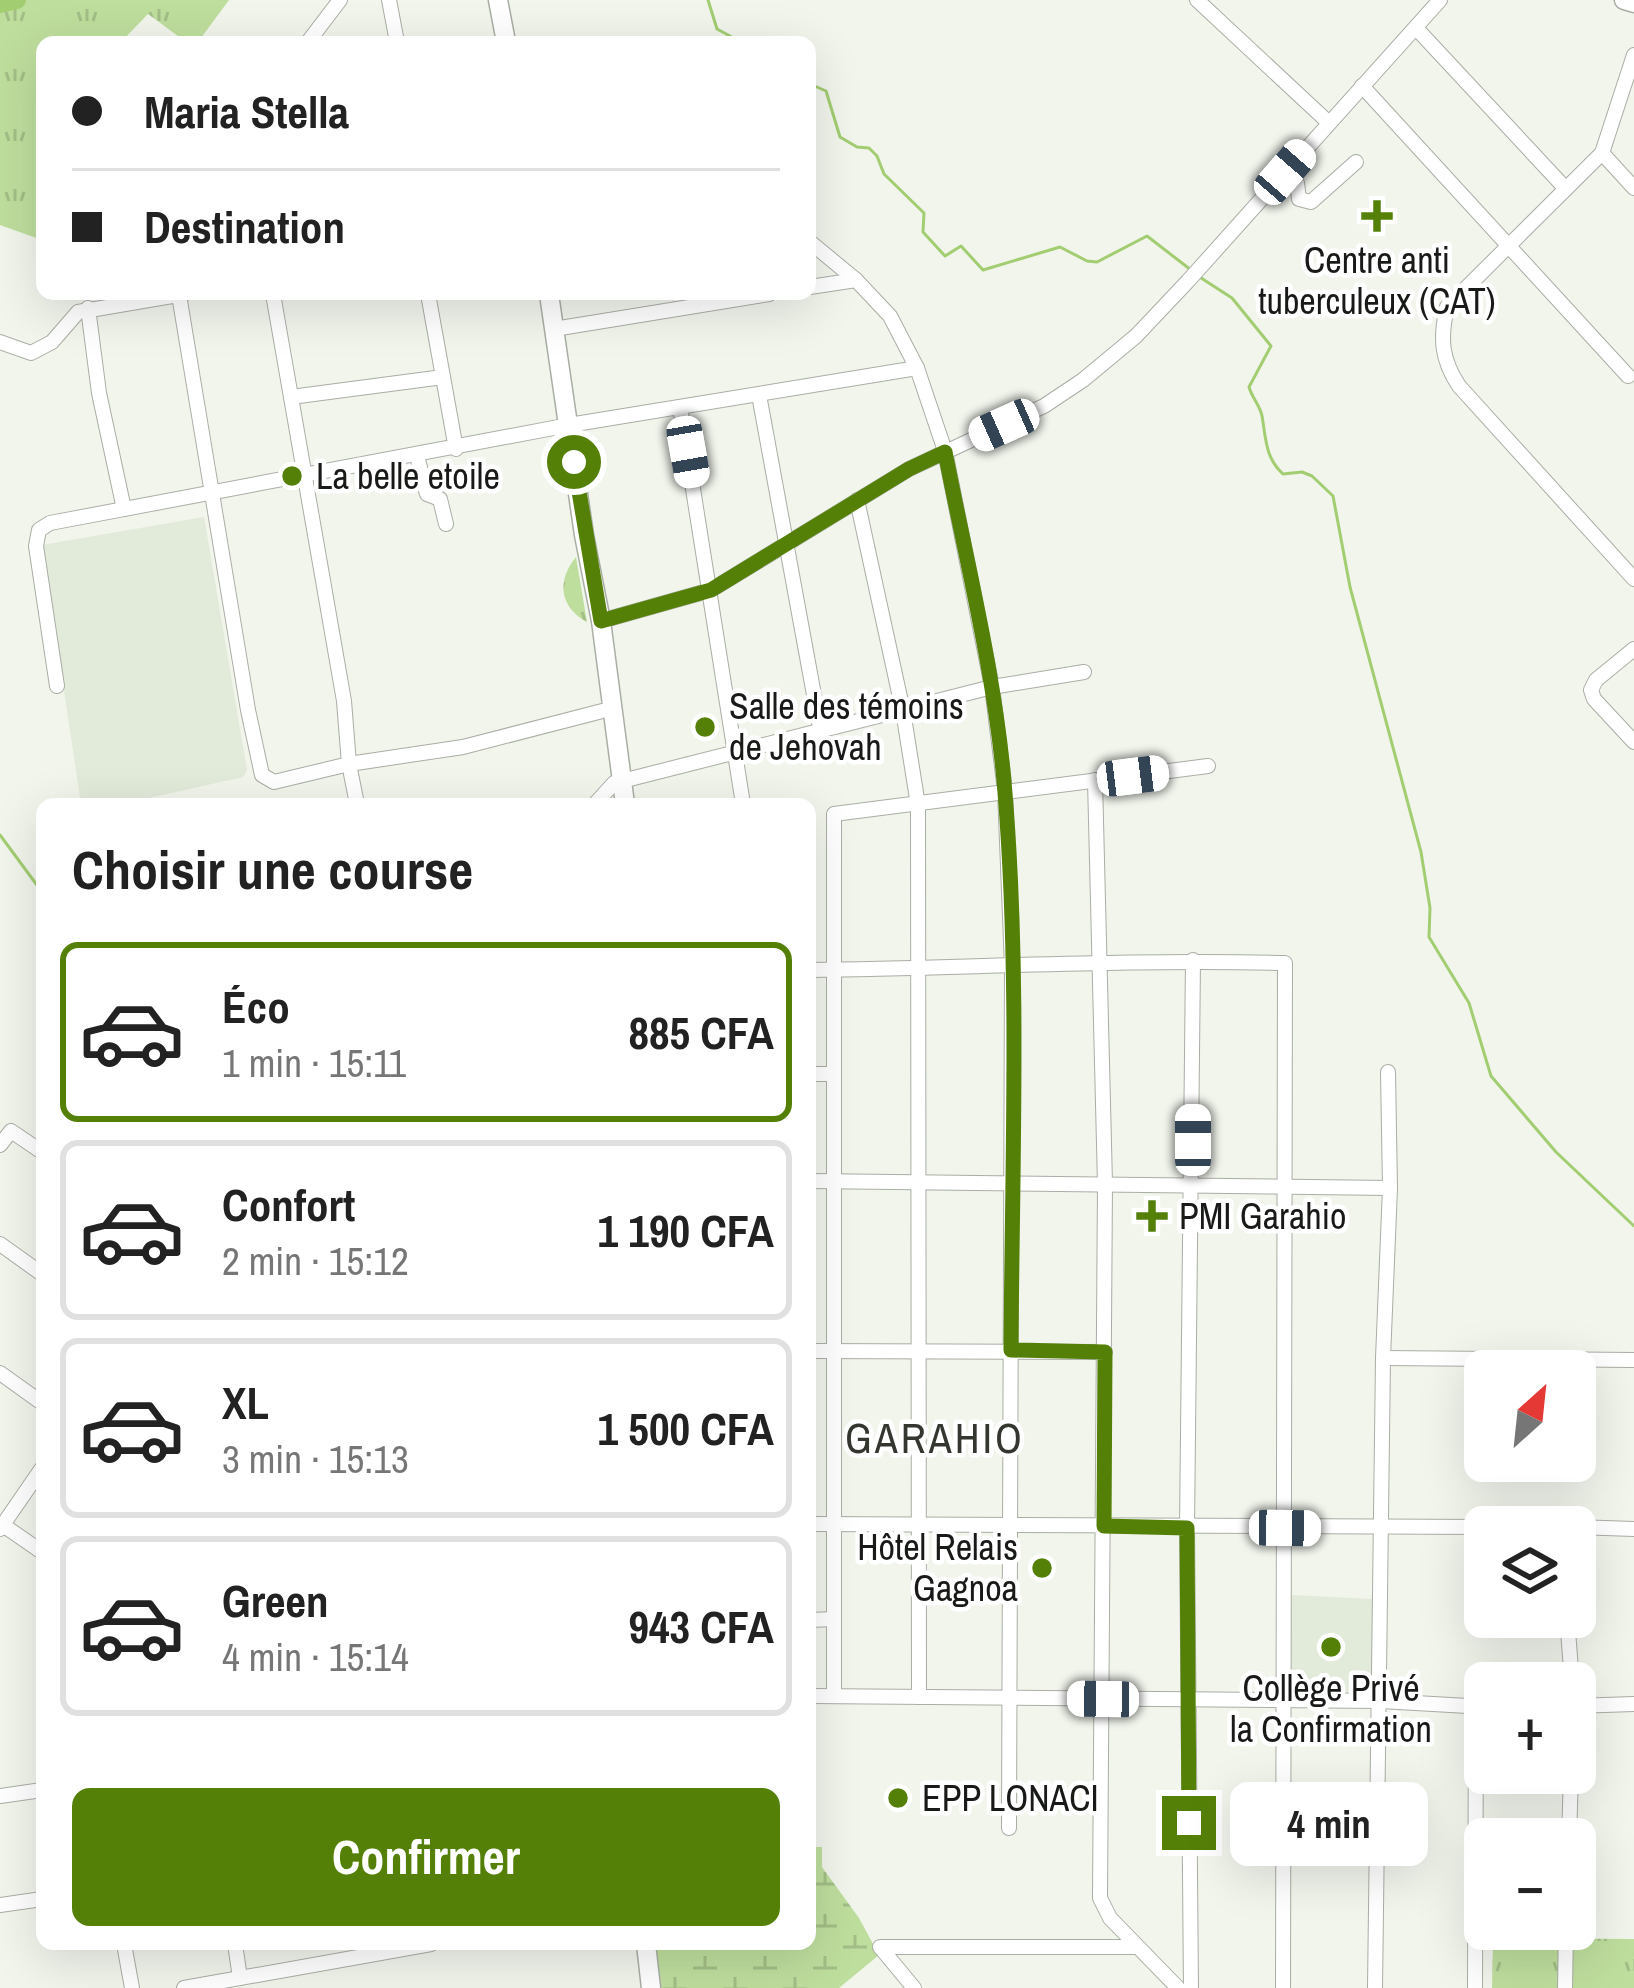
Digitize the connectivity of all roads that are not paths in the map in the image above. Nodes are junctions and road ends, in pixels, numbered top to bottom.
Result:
1 (340, 0) edge
2 (389, 0) edge
3 (498, 0) edge
4 (1197, 0) edge
5 (1440, 0) edge
6 (1624, 0) edge
7 (1634, 3) edge
8 (1415, 28) junction
9 (315, 36) edge
10 (396, 36) edge
11 (505, 36) edge
12 (1634, 55) edge
13 (1362, 86) junction
14 (1618, 104) junction
15 (1634, 109) edge
16 (1328, 122) junction
17 (1602, 153) junction
18 (1356, 162) dead end
19 (1285, 172) junction
20 (1634, 188) edge
21 (1566, 189) junction
22 (1509, 245) junction
23 (816, 247) edge
24 (856, 280) junction
25 (816, 286) edge
26 (146, 300) edge
27 (183, 300) edge
28 (274, 300) edge
29 (429, 300) edge
30 (550, 300) edge
31 (733, 300) edge
32 (88, 308) junction
33 (554, 329) junction
34 (0, 342) edge
35 (917, 368) junction
36 (1628, 376) dead end
37 (443, 377) junction
38 (759, 395) junction
39 (291, 397) junction
40 (680, 406) junction
41 (569, 425) junction
42 (456, 449) junction
43 (945, 452) junction
44 (417, 456) junction
45 (305, 476) junction
46 (213, 493) junction
47 (857, 500) junction
48 (124, 509) junction
49 (446, 524) dead end
50 (784, 546) junction
51 (1634, 579) edge
52 (711, 590) junction
53 (601, 621) junction
54 (1634, 649) edge
55 (1084, 672) dead end
56 (58, 686) dead end
57 (992, 687) junction
58 (614, 708) junction
59 (903, 711) junction
60 (821, 734) junction
61 (1634, 742) edge
62 (738, 754) junction
63 (349, 764) junction
64 (1208, 766) dead end
65 (1095, 780) junction
66 (622, 781) junction
67 (1005, 791) junction
68 (355, 798) edge
69 (600, 798) edge
70 (625, 798) edge
71 (742, 798) edge
72 (918, 805) junction
73 (1193, 960) junction
74 (1101, 961) junction
75 (1012, 967) junction
76 (921, 968) junction
77 (816, 970) edge
78 (836, 970) junction
79 (1388, 1072) dead end
80 (816, 1074) edge
81 (834, 1074) junction
82 (0, 1145) edge
83 (36, 1148) edge
84 (816, 1181) edge
85 (835, 1181) junction
86 (921, 1182) junction
87 (1012, 1183) junction
88 (1105, 1184) junction
89 (1193, 1184) junction
90 (1286, 1185) junction
91 (1390, 1189) junction
92 (0, 1244) edge
93 (36, 1270) edge
94 (1011, 1350) junction
95 (816, 1351) edge
96 (835, 1351) junction
97 (1105, 1352) junction
98 (920, 1353) junction
99 (1383, 1358) junction
100 (1634, 1360) edge
101 (0, 1373) edge
102 (36, 1399) edge
103 (36, 1477) edge
104 (816, 1524) edge
105 (834, 1524) junction
106 (920, 1525) junction
107 (1010, 1525) junction
108 (1104, 1526) junction
109 (1, 1527) edge
110 (1187, 1528) junction
111 (1285, 1528) junction
112 (1382, 1528) junction
113 (1464, 1528) edge
114 (1596, 1528) edge
115 (1634, 1529) edge
116 (36, 1548) edge
117 (816, 1619) edge
118 (834, 1619) junction
119 (816, 1696) edge
120 (834, 1696) junction
121 (919, 1697) junction
122 (1010, 1698) junction
123 (1103, 1699) junction
124 (1188, 1699) junction
125 (1284, 1700) junction
126 (1381, 1702) junction
127 (1634, 1704) edge
128 (1596, 1705) edge
129 (1464, 1706) edge
130 (36, 1791) edge
131 (1478, 1794) edge
132 (0, 1796) edge
133 (1010, 1828) dead end
134 (36, 1900) edge
135 (0, 1905) edge
136 (1137, 1947) junction
137 (125, 1950) edge
138 (236, 1950) edge
139 (647, 1950) edge
140 (1566, 1950) edge
141 (355, 1951) edge
142 (240, 1978) junction
143 (132, 1988) edge
144 (184, 1988) edge
145 (651, 1988) edge
146 (914, 1988) edge
147 (1178, 1988) edge
148 (1191, 1988) edge
149 (1283, 1988) edge
150 (1375, 1988) edge
151 (1475, 1988) edge
152 (1565, 1988) edge

1 - 9 street
2 - 10 street
3 - 11 main road
4 - 16 street
5 - 8 street
6 - 7 main road
8 - 13 street
8 - 21 street
12 - 14 street
13 - 16 street
13 - 22 street
14 - 15 street
14 - 17 street
16 - 19 street
17 - 20 street
17 - 21 street
18 - 19 street
19 - 43 street
21 - 22 street
22 - 36 street
22 - 51 street
23 - 24 street
24 - 25 street
24 - 35 street
26 - 32 street
27 - 46 street
28 - 39 street
29 - 37 street
30 - 33 main road
31 - 33 street
32 - 34 street
32 - 48 street
33 - 41 main road
35 - 38 street
35 - 43 street
37 - 39 street
37 - 42 street
38 - 40 street
38 - 50 street
39 - 45 street
40 - 41 street
40 - 52 street
41 - 42 street
41 - 53 main road
42 - 44 street
43 - 47 street
43 - 57 street
44 - 45 street
44 - 49 street
45 - 46 street
45 - 63 street
46 - 48 street
46 - 63 street
47 - 50 street
47 - 59 street
48 - 56 street
50 - 52 street
50 - 60 street
52 - 53 street
52 - 62 street
53 - 58 main road
54 - 61 street
55 - 57 street
57 - 59 street
57 - 67 street
58 - 63 street
58 - 66 main road
59 - 60 street
59 - 72 street
60 - 62 street
62 - 66 street
62 - 71 street
63 - 68 street
64 - 65 street
65 - 67 street
65 - 74 street
66 - 69 street
66 - 70 main road
67 - 72 street
67 - 75 street
72 - 76 street
72 - 78 street
73 - 74 street
73 - 89 street
73 - 90 street
74 - 75 street
74 - 88 street
75 - 76 street
75 - 87 street
76 - 78 street
76 - 86 street
77 - 78 street
78 - 81 street
79 - 91 street
80 - 81 street
81 - 85 street
82 - 83 street
84 - 85 street
85 - 86 street
85 - 96 street
86 - 87 street
86 - 98 street
87 - 88 street
87 - 94 street
88 - 89 street
88 - 97 street
89 - 90 street
89 - 110 street
90 - 91 street
90 - 111 street
91 - 99 street
92 - 93 street
94 - 97 street
94 - 98 street
94 - 107 street
95 - 96 street
96 - 98 street
96 - 105 street
97 - 108 street
98 - 106 street
99 - 100 street
99 - 112 street
101 - 102 street
103 - 109 street
104 - 105 street
105 - 106 street
105 - 118 street
106 - 107 street
106 - 121 street
107 - 108 street
107 - 122 street
108 - 110 street
108 - 123 street
109 - 116 street
110 - 111 street
110 - 124 street
111 - 112 street
111 - 125 street
112 - 113 street
112 - 126 street
114 - 115 street
117 - 118 street
118 - 120 street
119 - 120 street
120 - 121 street
121 - 122 street
122 - 123 street
122 - 133 street
123 - 124 street
123 - 136 street
124 - 125 street
124 - 148 street
125 - 126 street
125 - 149 street
126 - 129 street
126 - 150 street
127 - 128 street
130 - 132 street
131 - 151 street
134 - 135 street
136 - 146 street
136 - 147 street
137 - 143 street
138 - 142 street
139 - 145 main road
140 - 152 street
141 - 142 street
142 - 144 street

